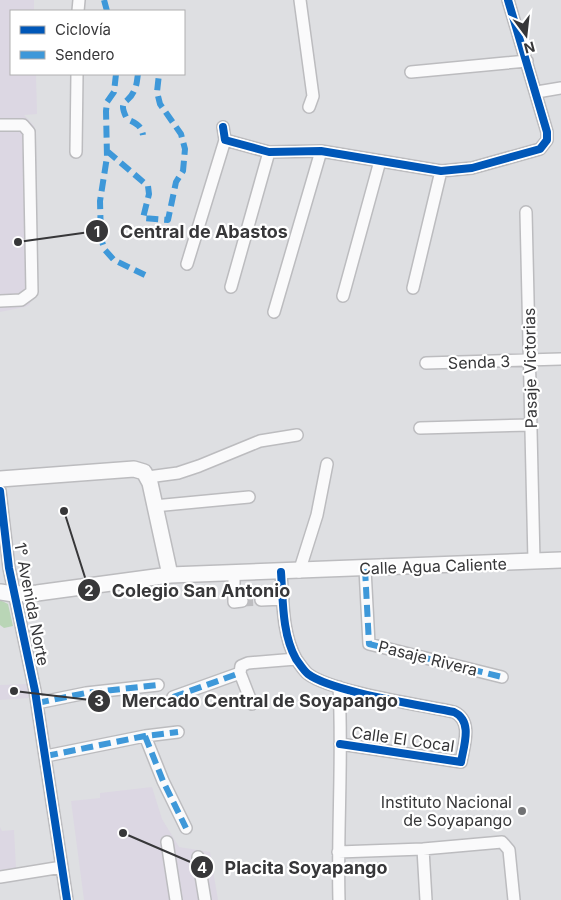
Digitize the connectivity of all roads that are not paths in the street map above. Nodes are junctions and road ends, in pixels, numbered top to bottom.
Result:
1 (300, 0) edge
2 (508, 0) edge
3 (527, 61) junction
4 (411, 72) dead end
5 (78, 75) edge
6 (561, 88) edge
7 (537, 92) junction
8 (309, 107) dead end
9 (0, 125) edge
10 (223, 127) dead end
11 (225, 140) junction
12 (320, 151) junction
13 (76, 152) dead end
14 (269, 152) junction
15 (380, 161) junction
16 (442, 171) junction
17 (526, 212) dead end
18 (186, 264) dead end
19 (231, 287) dead end
20 (413, 288) dead end
21 (343, 296) dead end
22 (0, 301) edge
23 (274, 312) dead end
24 (561, 359) edge
25 (530, 360) junction
26 (426, 363) dead end
27 (531, 426) junction
28 (420, 428) dead end
29 (297, 435) dead end
30 (327, 464) dead end
31 (148, 477) junction
32 (0, 479) edge
33 (0, 491) edge
34 (249, 497) dead end
35 (154, 506) junction
36 (3, 535) edge
37 (561, 560) edge
38 (534, 561) junction
39 (365, 569) junction
40 (302, 571) junction
41 (281, 572) junction
42 (234, 573) junction
43 (170, 574) junction
44 (7, 593) edge
45 (261, 600) tunnel mouth
46 (282, 600) junction
47 (242, 601) dead end
48 (296, 659) junction
49 (240, 673) junction
50 (502, 677) dead end
51 (158, 685) dead end
52 (338, 687) junction
53 (173, 697) dead end
54 (37, 703) junction
55 (252, 704) dead end
56 (178, 732) dead end
57 (145, 736) junction
58 (340, 744) junction
59 (46, 756) junction
60 (186, 828) dead end
61 (167, 842) dead end
62 (423, 849) junction
63 (338, 852) junction
64 (198, 857) dead end
65 (62, 867) junction
66 (0, 877) edge
67 (67, 900) edge
68 (176, 900) edge
69 (205, 900) edge
70 (339, 900) edge
71 (426, 900) edge
72 (514, 900) edge

1 - 8 street
2 - 3 street
3 - 4 street
3 - 7 street
5 - 13 street
6 - 7 street
7 - 16 street
9 - 22 street
10 - 11 street
11 - 14 street
11 - 18 street
12 - 14 street
12 - 15 street
12 - 23 street
14 - 19 street
15 - 16 street
15 - 21 street
16 - 20 street
17 - 25 street, Pasaje Victorias
24 - 25 street, Senda 3
25 - 26 street, Senda 3
25 - 27 street, Pasaje Victorias
27 - 28 street
27 - 38 street, Pasaje Victorias
29 - 31 street
30 - 40 street
31 - 32 main road
31 - 35 main road
33 - 36 street, 1° Avenida Norte
34 - 35 street
35 - 43 main road
36 - 44 street, 1° Avenida Norte
37 - 38 main road, Calle Agua Caliente
38 - 39 main road, Calle Agua Caliente
39 - 40 main road, Calle Agua Caliente
39 - 50 street, Pasaje Rivera
40 - 41 main road, Calle Agua Caliente
41 - 42 main road, Calle Agua Caliente
41 - 46 street
42 - 43 main road, Calle Agua Caliente
42 - 47 street
43 - 44 main road, Calle Agua Caliente
44 - 54 street, 1° Avenida Norte
45 - 46 street
46 - 48 street
48 - 49 street
48 - 52 street
49 - 53 street
49 - 55 street
51 - 54 street
52 - 58 street
52 - 58 street, Calle El Cocal
54 - 59 street, 1° Avenida Norte
56 - 57 street
57 - 59 street
57 - 60 street
58 - 63 street
59 - 65 street, 1° Avenida Norte
61 - 68 street
62 - 63 street
62 - 71 street
62 - 72 street
63 - 70 street
64 - 69 street
65 - 66 street
65 - 67 street, 1° Avenida Norte

